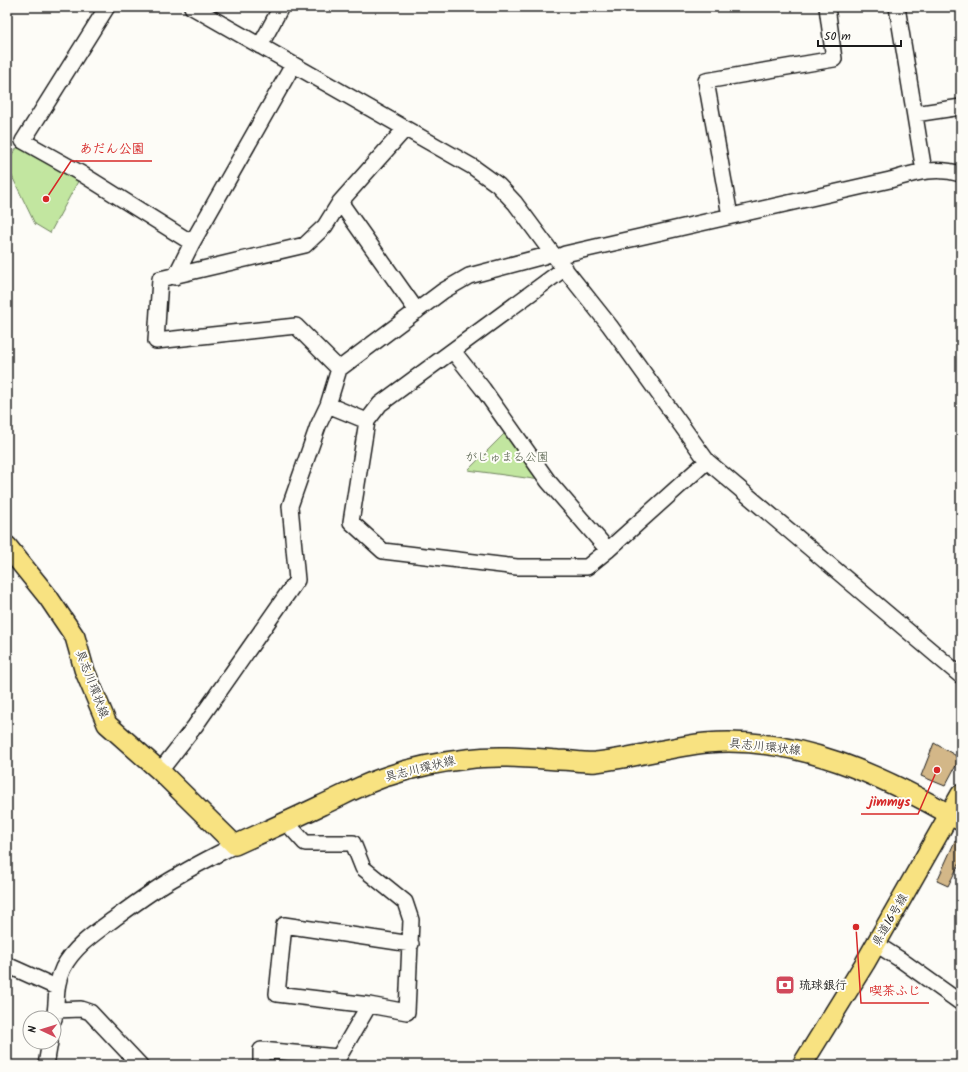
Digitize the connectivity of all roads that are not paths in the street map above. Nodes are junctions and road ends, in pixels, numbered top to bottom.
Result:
1 (108, 7) edge
2 (192, 7) edge
3 (281, 7) edge
4 (827, 7) edge
5 (897, 7) edge
6 (260, 46) junction
7 (293, 65) junction
8 (961, 107) edge
9 (915, 114) junction
10 (405, 129) junction
11 (924, 171) junction
12 (961, 174) edge
13 (340, 202) junction
14 (730, 216) junction
15 (192, 243) junction
16 (558, 259) junction
17 (175, 277) junction
18 (417, 311) junction
19 (453, 352) junction
20 (339, 369) junction
21 (328, 405) junction
22 (367, 421) junction
23 (707, 461) junction
24 (7, 546) edge
25 (608, 550) junction
26 (961, 676) edge
27 (160, 771) junction
28 (961, 794) edge
29 (955, 818) edge
30 (286, 822) junction
31 (235, 845) junction
32 (411, 944) junction
33 (876, 944) junction
34 (7, 965) edge
35 (56, 987) junction
36 (961, 1003) edge
37 (369, 1006) junction
38 (55, 1010) edge
39 (62, 1013) edge
40 (49, 1050) edge
41 (336, 1061) edge
42 (46, 1065) edge
43 (140, 1065) edge
44 (261, 1065) edge
45 (802, 1065) edge

1 - 15 street
2 - 6 street
3 - 6 street
4 - 14 street
5 - 9 street
6 - 7 street
7 - 10 street
7 - 15 street
8 - 9 street
9 - 11 street
10 - 13 street
10 - 16 street
11 - 12 street
11 - 14 street
13 - 17 street
13 - 18 street
14 - 16 street
15 - 17 street
16 - 18 street
16 - 19 street
16 - 23 street
17 - 20 street
18 - 20 street
19 - 22 street
19 - 25 street
20 - 21 street
21 - 22 street
21 - 27 street
22 - 25 street
23 - 25 street
23 - 26 street
24 - 27 main road, 具志川環状線
27 - 31 main road, 具志川環状線
28 - 29 main road, 県道16号線
29 - 30 main road, 具志川環状線
29 - 33 main road, 県道16号線
30 - 31 main road, 具志川環状線
30 - 32 street
31 - 35 street
32 - 37 street
32 - 37 street
33 - 36 street
33 - 45 main road, 県道16号線
34 - 35 street
35 - 38 street
37 - 41 street
39 - 43 street
40 - 42 street
41 - 44 street

